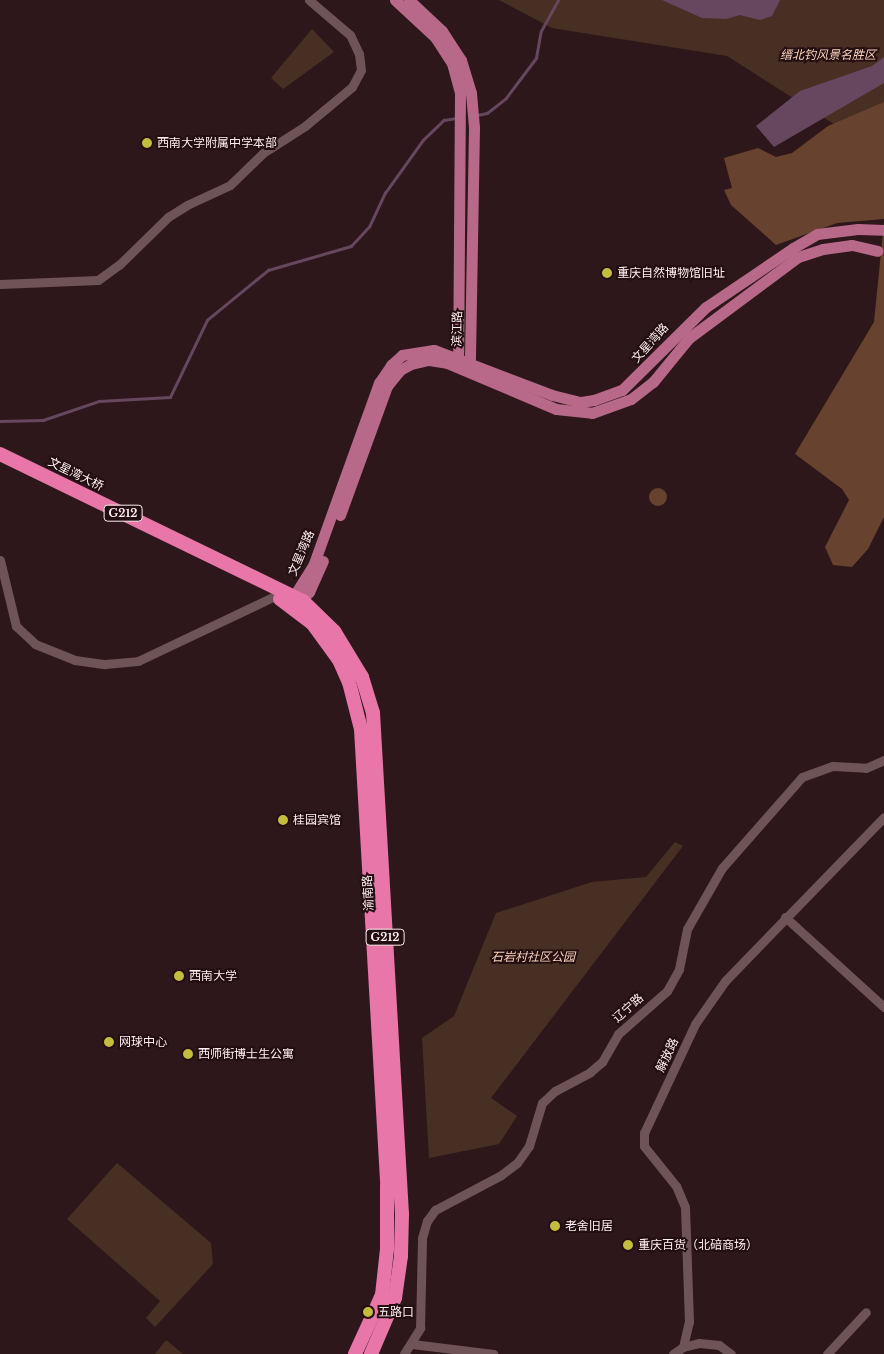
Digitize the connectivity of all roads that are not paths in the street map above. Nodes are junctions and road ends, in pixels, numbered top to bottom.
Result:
1 (309, 0) edge
2 (395, 0) edge
3 (409, 0) edge
4 (439, 34) junction
5 (883, 230) edge
6 (877, 251) dead end
7 (0, 284) edge
8 (456, 357) junction
9 (467, 366) junction
10 (0, 454) edge
11 (0, 464) edge
12 (0, 560) edge
13 (245, 576) junction
14 (275, 596) junction
15 (297, 601) junction
16 (884, 760) edge
17 (884, 817) edge
18 (785, 917) junction
19 (884, 1007) edge
20 (866, 1312) dead end
21 (412, 1344) junction
22 (683, 1347) junction
23 (355, 1354) edge
24 (371, 1354) edge
25 (404, 1354) edge
26 (493, 1354) edge
27 (672, 1354) edge
28 (731, 1354) edge
29 (827, 1354) edge

1 - 7 street
2 - 4 main road, 滨江路
3 - 4 main road, 滨江路
4 - 8 main road, 滨江路
4 - 9 main road, 滨江路
5 - 9 main road, 文星湾路
6 - 9 main road, 文星湾路
8 - 9 main road, 文星湾路
8 - 15 main road, 文星湾路
9 - 15 main road, 文星湾路
10 - 13 highway, 文星湾大桥 / G212
11 - 13 highway, 文星湾大桥 / G212
12 - 14 street
13 - 14 highway, 渝南路 / G212
13 - 15 highway, 渝南路 / G212
14 - 15 highway, 渝南路 / G212
15 - 23 highway, 渝南路 / G212
15 - 24 highway, 渝南路 / G212
16 - 21 street, 辽宁路
17 - 18 street, 解放路
18 - 19 street
18 - 22 street, 解放路
20 - 29 street
21 - 25 street, 辽宁路
21 - 26 street
22 - 27 street
22 - 28 street

